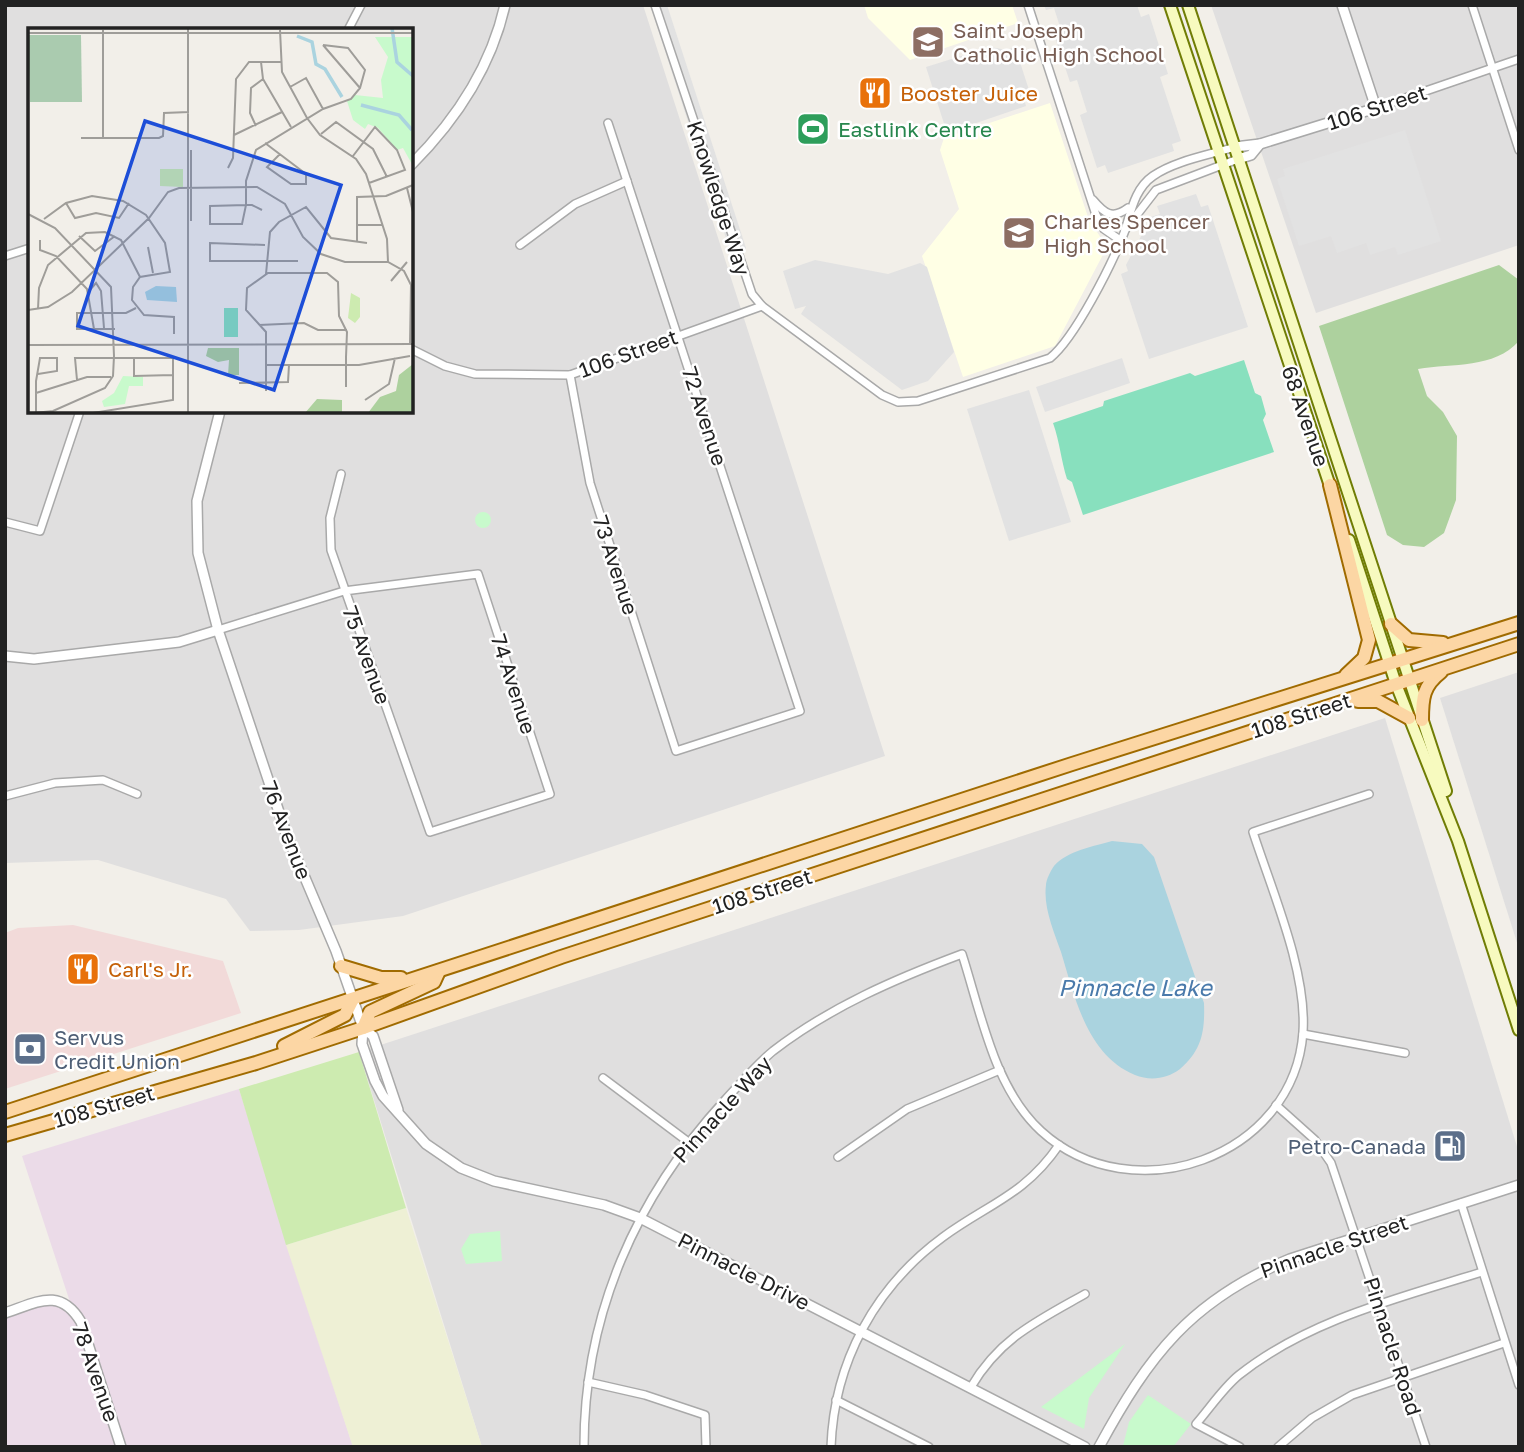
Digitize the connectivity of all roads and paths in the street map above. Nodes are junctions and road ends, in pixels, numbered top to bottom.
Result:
1 (361, 5) edge
2 (505, 5) edge
3 (655, 5) edge
4 (1028, 5) edge
5 (1170, 5) edge
6 (1188, 5) edge
7 (1342, 5) edge
8 (1472, 5) edge
9 (349, 28) edge
10 (1519, 60) edge
11 (1493, 69) junction
12 (1376, 108) junction
13 (608, 123) dead end
14 (1260, 144) junction
15 (1235, 147) junction
16 (1519, 150) edge
17 (1218, 153) junction
18 (1238, 159) junction
19 (413, 163) edge
20 (1222, 165) junction
21 (627, 181) junction
22 (1090, 197) junction
23 (1132, 206) junction
24 (1124, 232) junction
25 (1120, 240) junction
26 (520, 245) dead end
27 (28, 249) edge
28 (5, 256) edge
29 (762, 306) junction
30 (679, 334) junction
31 (413, 350) edge
32 (570, 375) junction
33 (79, 413) edge
34 (219, 413) edge
35 (341, 474) dead end
36 (1330, 485) junction
37 (5, 522) edge
38 (344, 591) junction
39 (1519, 623) edge
40 (1391, 624) junction
41 (218, 629) junction
42 (1457, 643) junction
43 (1519, 644) edge
44 (5, 656) edge
45 (1397, 663) junction
46 (1447, 667) junction
47 (1409, 679) junction
48 (1334, 683) junction
49 (1396, 684) junction
50 (1340, 702) junction
51 (1415, 719) junction
52 (676, 751) joint
53 (136, 794) dead end
54 (1370, 794) dead end
55 (5, 796) edge
56 (430, 832) joint
57 (341, 965) junction
58 (439, 971) junction
59 (353, 999) junction
60 (363, 1028) junction
61 (1519, 1030) edge
62 (1303, 1034) junction
63 (1405, 1053) dead end
64 (1000, 1070) junction
65 (228, 1071) junction
66 (603, 1078) dead end
67 (1276, 1105) junction
68 (5, 1112) edge
69 (5, 1135) edge
70 (687, 1141) junction
71 (1059, 1145) junction
72 (838, 1157) dead end
73 (1519, 1185) edge
74 (1461, 1203) junction
75 (640, 1218) junction
76 (1358, 1236) junction
77 (1482, 1272) junction
78 (1085, 1294) dead end
79 (1380, 1304) junction
80 (5, 1313) edge
81 (860, 1331) junction
82 (1504, 1343) junction
83 (1402, 1375) junction
84 (588, 1382) junction
85 (1519, 1385) edge
86 (971, 1387) junction
87 (836, 1400) junction
88 (121, 1447) edge
89 (584, 1447) edge
90 (706, 1447) edge
91 (831, 1447) edge
92 (929, 1447) edge
93 (1086, 1447) edge
94 (1099, 1447) edge
95 (1240, 1447) edge
96 (1278, 1447) edge
97 (1426, 1447) edge

1 - 9 street
2 - 19 street
3 - 29 street, Knowledge Way
4 - 22 street
5 - 17 main road, 68 Avenue
6 - 15 main road, 68 Avenue
7 - 12 street
8 - 11 street
10 - 11 street, 106 Street
11 - 12 street, 106 Street
11 - 16 street
12 - 14 street, 106 Street
13 - 21 street, 72 Avenue
14 - 15 street
14 - 18 street, 106 Street
15 - 17 street, Knowledge Way
15 - 18 main road, 68 Avenue
17 - 20 main road, 68 Avenue
17 - 23 street, Knowledge Way
18 - 20 street, Knowledge Way
18 - 40 main road, 68 Avenue
20 - 24 street, Knowledge Way
20 - 36 main road, 68 Avenue
21 - 26 street
21 - 30 street, 72 Avenue
22 - 23 street
22 - 25 street
23 - 24 street, Knowledge Way
24 - 25 street, Knowledge Way
25 - 29 street, Knowledge Way
27 - 28 street
29 - 30 street, 106 Street
30 - 32 street, 106 Street
30 - 52 street, 72 Avenue
31 - 32 street, 106 Street
32 - 52 street, 73 Avenue
33 - 37 street
34 - 41 street, 76 Avenue
35 - 38 street, 75 Avenue
36 - 45 main road, 68 Avenue
36 - 48 main road
38 - 41 street
38 - 56 street, 75 Avenue
38 - 56 street, 74 Avenue
39 - 42 main road, 108 Street
40 - 42 main road
40 - 45 main road, 68 Avenue
41 - 44 street
41 - 57 street, 76 Avenue
42 - 45 main road, 108 Street
43 - 46 main road, 108 Street
45 - 47 main road, 68 Avenue
45 - 48 main road, 108 Street
45 - 49 main road, 68 Avenue
46 - 47 main road, 108 Street
46 - 51 main road
47 - 49 main road, 108 Street
47 - 51 main road, 68 Avenue
48 - 58 main road, 108 Street
49 - 50 main road, 108 Street
49 - 51 main road, 68 Avenue
50 - 51 main road
50 - 60 main road, 108 Street
51 - 61 main road, 68 Avenue
53 - 55 street
54 - 62 street
57 - 58 main road
57 - 59 street, 76 Avenue
58 - 59 main road, 108 Street
58 - 60 main road
59 - 60 street, 76 Avenue
59 - 65 main road
59 - 68 main road, 108 Street
60 - 65 main road, 108 Street
60 - 75 street, Pinnacle Drive
62 - 63 street
62 - 67 street
64 - 70 street, Pinnacle Way
64 - 71 street
64 - 72 street
65 - 69 main road, 108 Street
66 - 70 street
67 - 71 street
67 - 76 street, Pinnacle Road
70 - 75 street, Pinnacle Way
71 - 81 street
73 - 74 street, Pinnacle Street
74 - 76 street, Pinnacle Street
74 - 77 street
75 - 81 street, Pinnacle Drive
75 - 84 street, Pinnacle Way
76 - 79 street, Pinnacle Road
76 - 94 street, Pinnacle Street
77 - 79 street
77 - 82 street
78 - 86 street
79 - 83 street, Pinnacle Road
79 - 95 street
80 - 88 street, 78 Avenue
81 - 86 street, Pinnacle Drive
81 - 87 street
82 - 83 street
82 - 85 street
83 - 96 street
83 - 97 street, Pinnacle Road
84 - 89 street, Pinnacle Way
84 - 90 street
86 - 93 street, Pinnacle Drive
87 - 91 street
87 - 92 street

